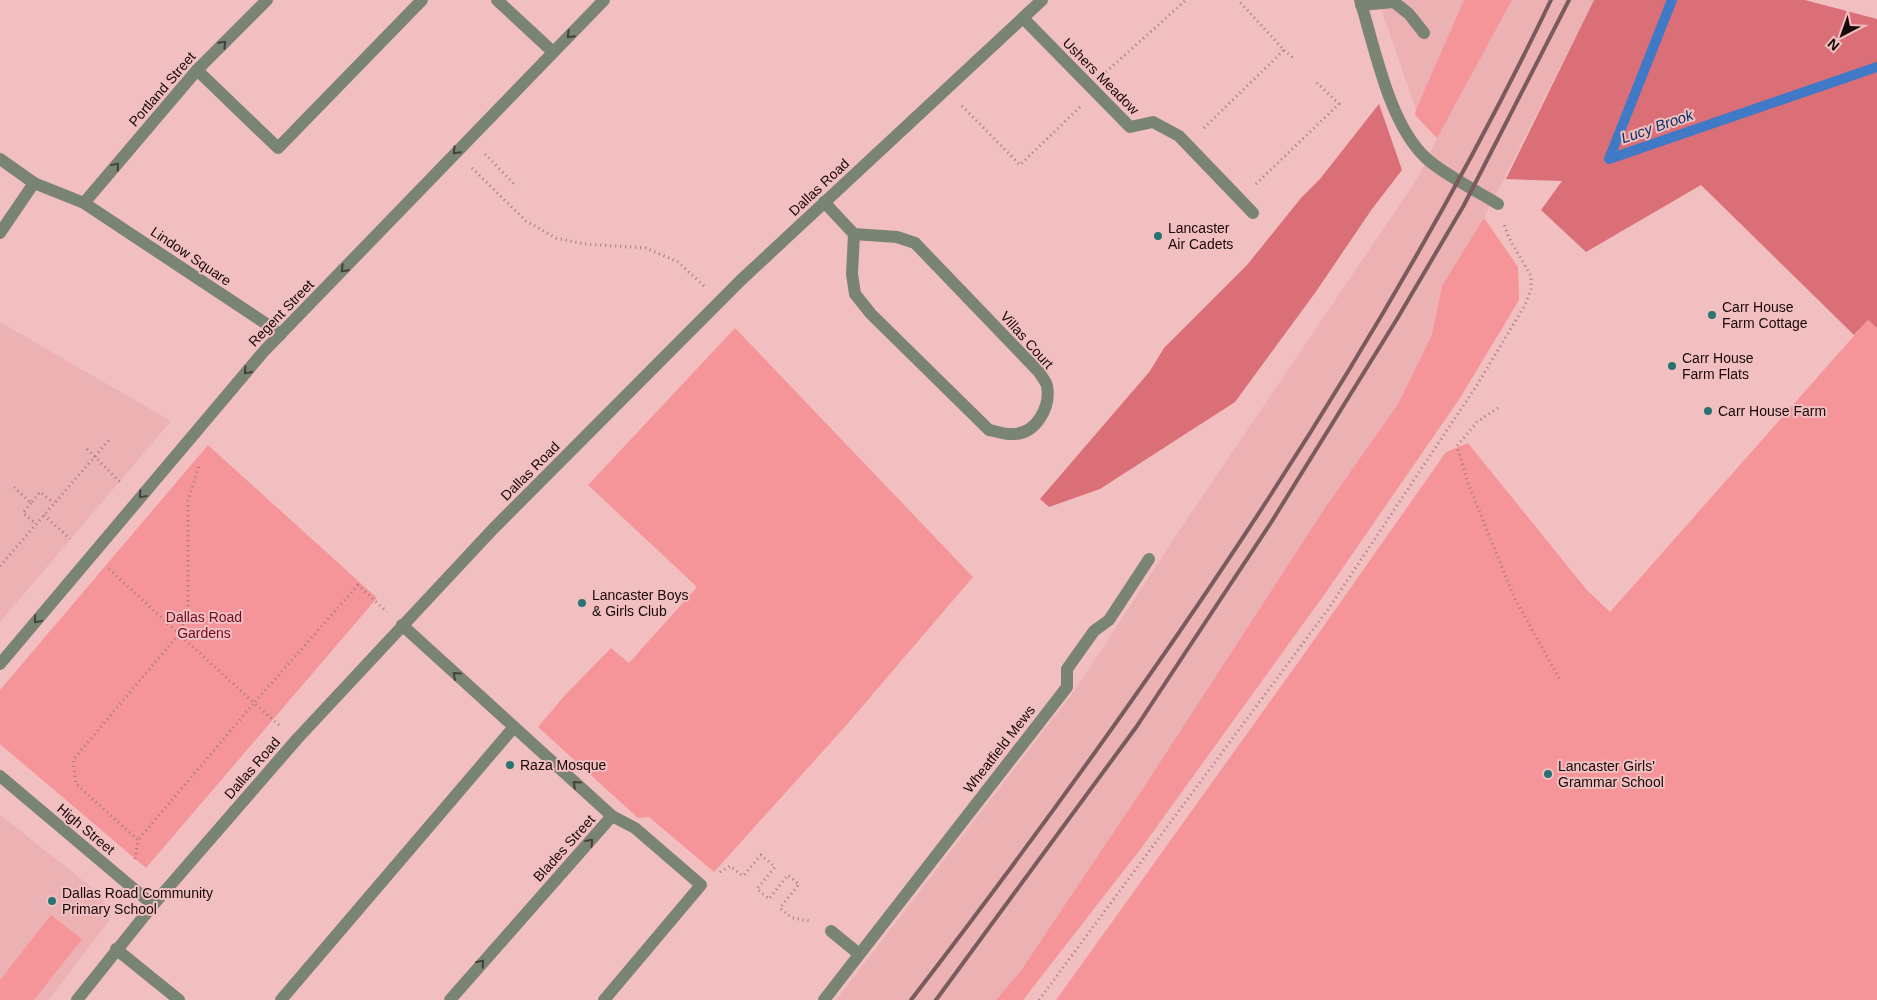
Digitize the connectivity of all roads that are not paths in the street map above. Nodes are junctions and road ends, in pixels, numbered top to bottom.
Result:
1 (267, 0) edge
2 (422, 0) edge
3 (497, 0) edge
4 (604, 0) edge
5 (1042, 0) edge
6 (1360, 3) edge
7 (1023, 18) junction
8 (1424, 33) dead end
9 (553, 52) junction
10 (197, 70) junction
11 (0, 159) edge
12 (34, 183) junction
13 (824, 202) junction
14 (84, 203) junction
15 (1498, 204) road end
16 (1253, 213) dead end
17 (0, 233) edge
18 (854, 234) junction
19 (280, 335) junction
20 (1150, 559) dead end
21 (402, 625) junction
22 (0, 664) edge
23 (514, 727) junction
24 (0, 776) edge
25 (612, 816) junction
26 (153, 905) junction
27 (831, 931) road end
28 (116, 949) junction
29 (859, 954) junction
30 (77, 1000) edge
31 (179, 1000) edge
32 (281, 1000) edge
33 (450, 1000) edge
34 (604, 1000) edge
35 (824, 1000) edge

10 -> 1 street, Portland Street
2 - 10 street
3 - 9 street
4 -> 9 street, Regent Street
5 - 7 street, Dallas Road
6 - 8 street
6 - 15 street
7 - 13 street, Dallas Road
7 - 16 street, Ushers Meadow
9 -> 19 street, Regent Street
14 -> 10 street, Portland Street
11 - 12 street, Lindow Square
12 - 14 street, Lindow Square
12 - 17 street
13 - 18 street
13 - 21 street, Dallas Road
14 - 19 street, Lindow Square
18 - 18 street, Villas Court
19 -> 22 street, Regent Street
20 - 29 street, Wheatfield Mews
23 -> 21 street, Blades Street
21 - 26 street, Dallas Road
25 -> 23 street, Blades Street
23 - 32 street
24 - 26 street, High Street
33 -> 25 street, Blades Street
25 - 34 street
26 - 28 street, Dallas Road
27 - 29 street
28 - 30 street, Dallas Road
28 - 31 street
29 - 35 street, Wheatfield Mews

